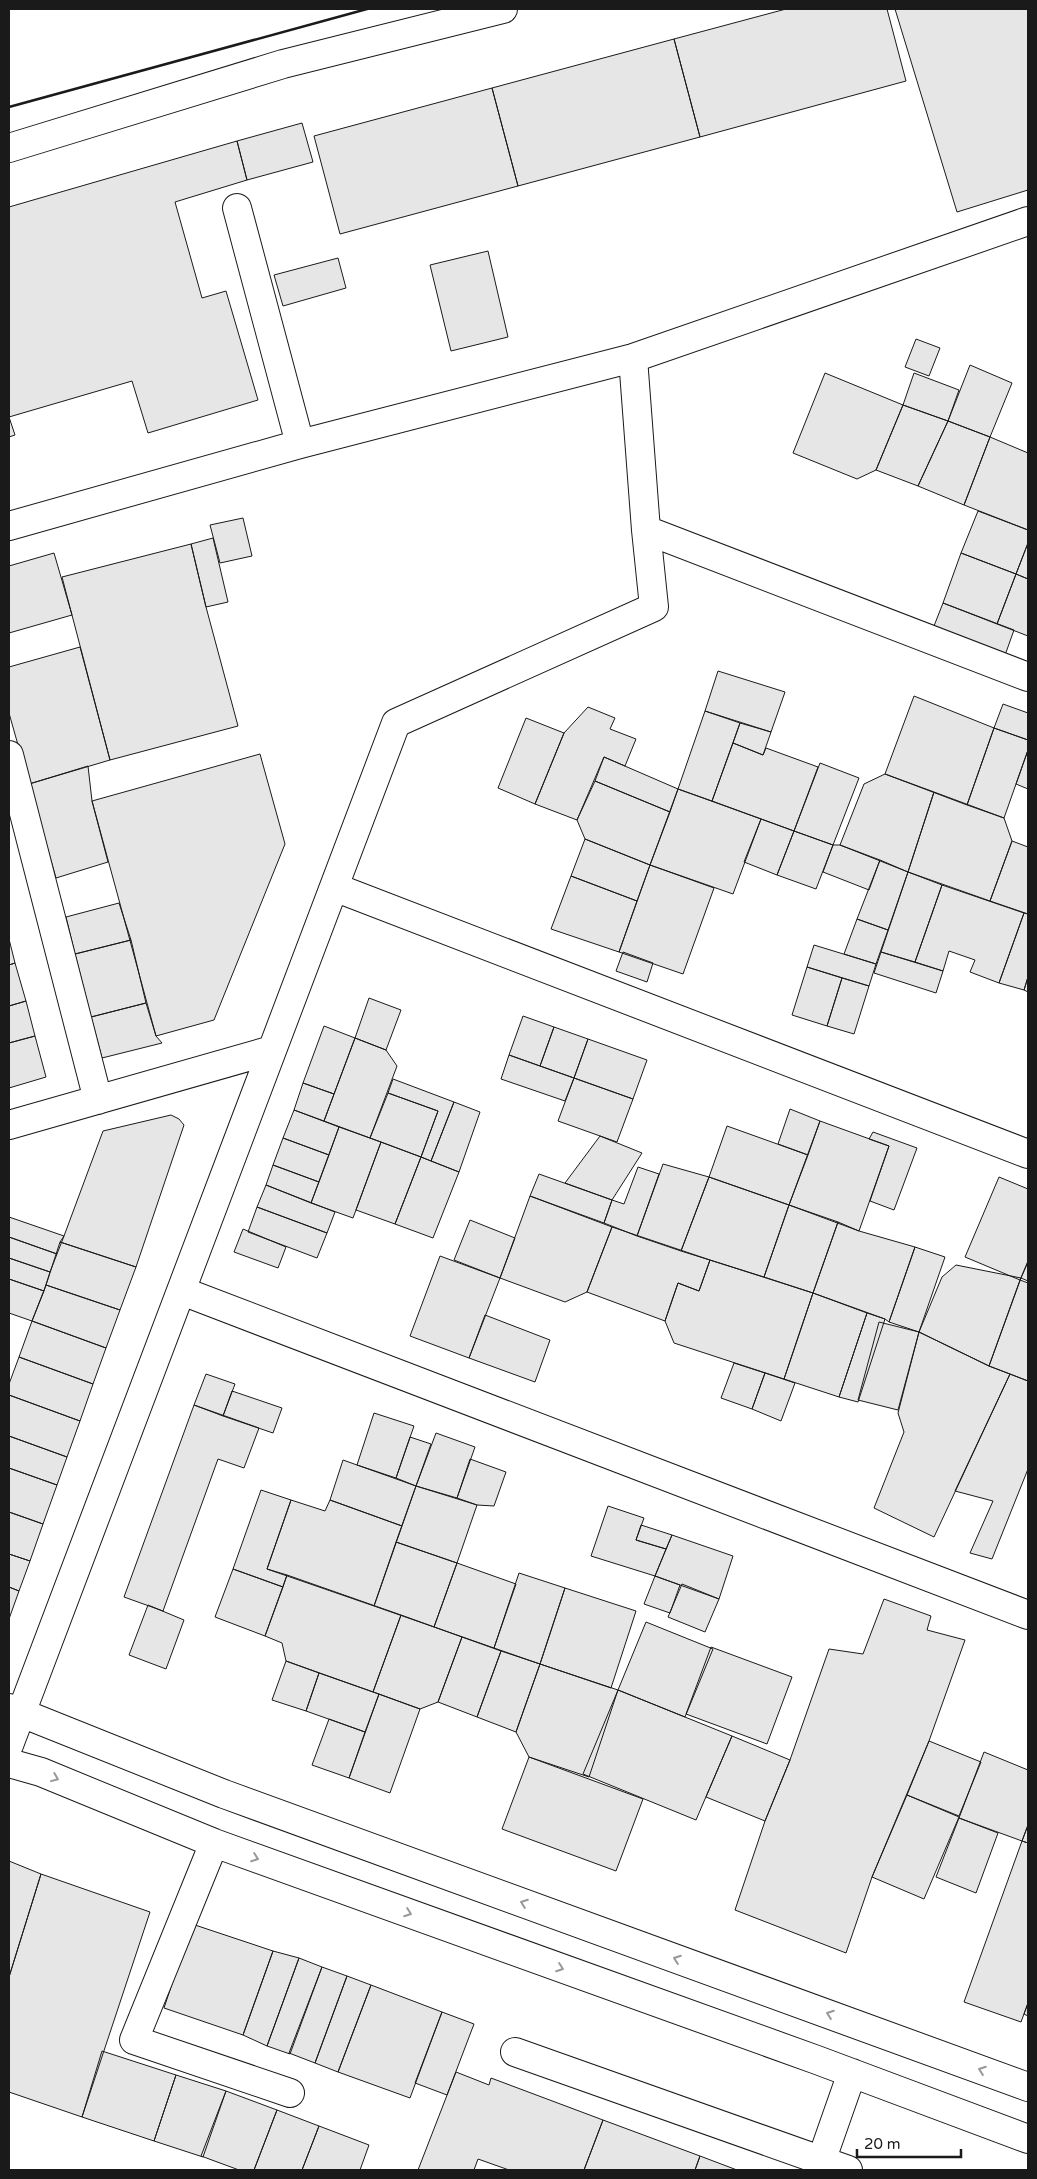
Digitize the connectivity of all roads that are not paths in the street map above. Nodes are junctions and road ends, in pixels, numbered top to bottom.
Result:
1 (503, 9) edge
2 (9, 148) edge
3 (237, 208) dead end
4 (1028, 221) edge
5 (632, 358) junction
6 (300, 444) junction
7 (9, 526) edge
8 (646, 530) junction
9 (1028, 677) edge
10 (10, 767) edge
11 (334, 887) junction
12 (272, 1050) junction
13 (98, 1100) junction
14 (9, 1125) edge
15 (1028, 1154) edge
16 (182, 1291) junction
17 (1028, 1615) edge
18 (16, 1710) edge
19 (9, 1745) edge
20 (9, 1763) edge
21 (214, 1843) junction
22 (515, 2052) dead end
23 (852, 2073) junction
24 (1028, 2086) edge
25 (290, 2093) dead end
26 (1028, 2139) edge
27 (820, 2166) edge
28 (848, 2170) edge

1 - 2 street
3 - 6 street
4 - 5 street
5 - 6 street
5 - 8 street
6 - 7 street
8 - 9 street
8 - 11 street
10 - 13 street
11 - 12 street
11 - 15 street
12 - 13 street
12 - 16 street
13 - 14 street
16 - 17 street
16 - 18 street
18 - 19 street
24 -> 18 street
20 -> 21 street
21 -> 23 street
21 - 25 street
22 - 27 street
23 - 26 street
23 - 27 street
27 - 28 street

